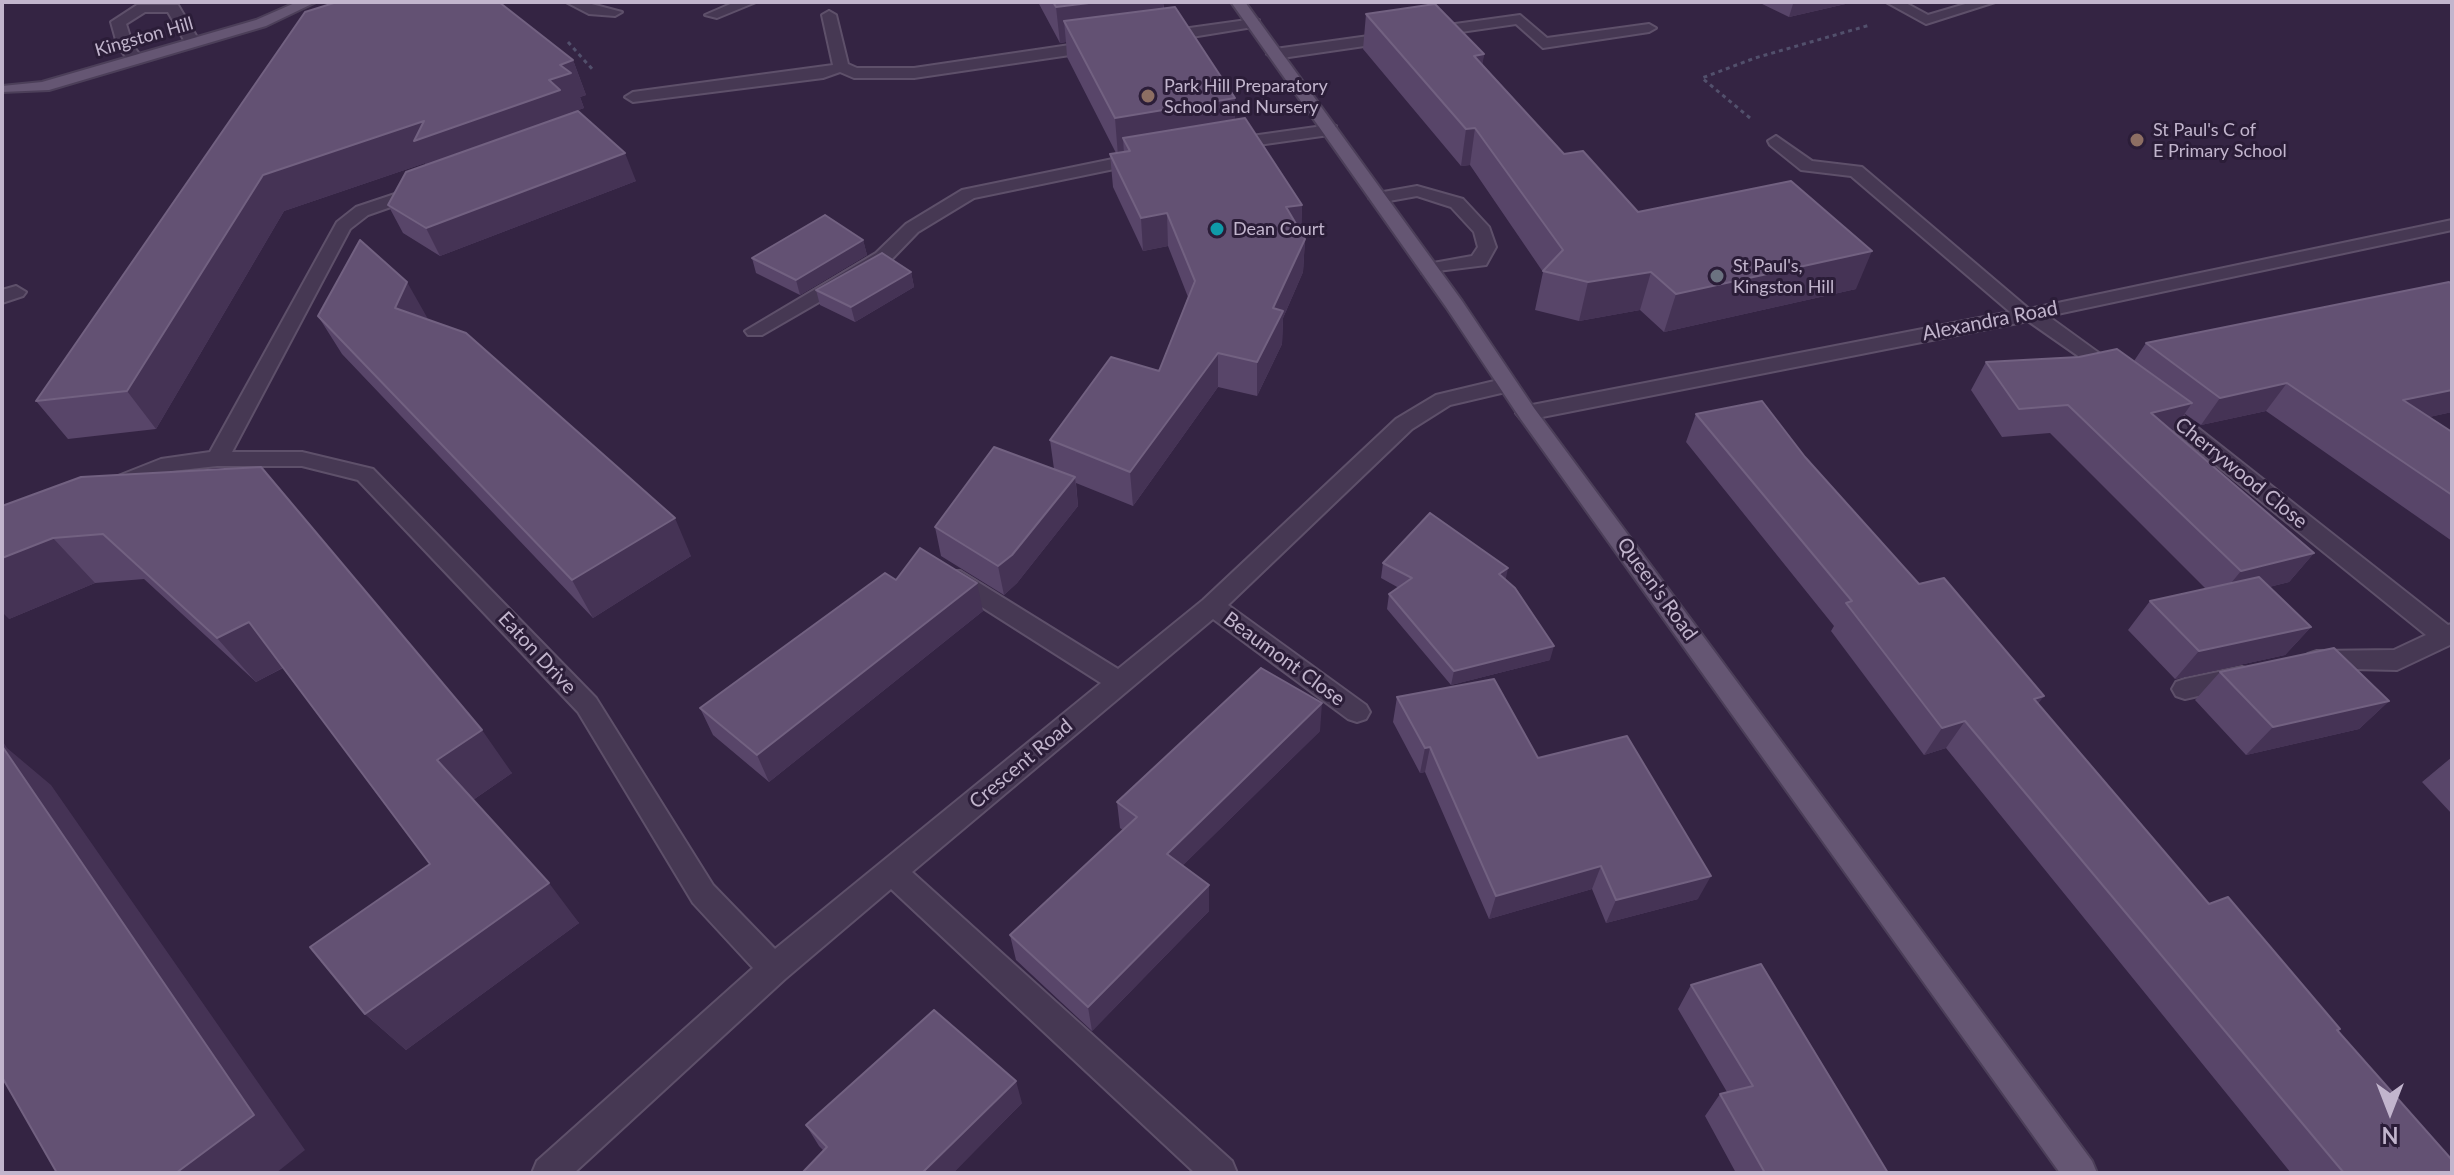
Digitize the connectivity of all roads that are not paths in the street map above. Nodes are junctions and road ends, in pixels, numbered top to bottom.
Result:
1 (309, 2) edge
2 (573, 2) edge
3 (749, 2) edge
4 (1238, 2) edge
5 (1988, 2) edge
6 (1898, 4) edge
7 (142, 5) edge
8 (615, 12) dead end
9 (712, 15) dead end
10 (829, 15) dead end
11 (1254, 23) junction
12 (1649, 28) dead end
13 (189, 37) junction
14 (1146, 39) edge
15 (1115, 44) edge
16 (131, 54) junction
17 (1275, 54) junction
18 (841, 67) junction
19 (5, 90) edge
20 (633, 97) dead end
21 (1330, 130) junction
22 (1776, 141) dead end
23 (1206, 147) edge
24 (1160, 155) edge
25 (437, 184) edge
26 (1378, 198) junction
27 (2452, 225) edge
28 (1429, 269) junction
29 (2028, 314) junction
30 (755, 331) dead end
31 (1507, 385) junction
32 (1527, 413) junction
33 (217, 459) junction
34 (99, 492) edge
35 (936, 567) edge
36 (1212, 606) junction
37 (2449, 635) edge
38 (1119, 682) junction
39 (2185, 689) dead end
40 (1357, 712) dead end
41 (891, 871) junction
42 (774, 969) junction
43 (549, 1173) edge
44 (1220, 1173) edge
45 (2080, 1173) edge

1 - 13 main road, Kingston Hill
2 - 8 street
3 - 9 street
4 - 11 main road, Queen's Road
5 - 6 street
7 - 13 street
7 - 16 street
10 - 18 street
11 - 14 street
11 - 17 main road, Queen's Road
12 - 17 street
13 - 16 main road, Kingston Hill
15 - 18 street
16 - 19 main road, Kingston Hill
17 - 21 main road, Queen's Road
18 - 20 street
21 - 23 street
21 - 26 main road, Queen's Road
22 - 29 street, Cherrywood Close
24 - 30 street
25 - 33 street
26 - 28 main road, Queen's Road
26 - 28 street
27 - 29 street, Alexandra Road
28 - 31 main road, Queen's Road
29 - 32 street, Alexandra Road
29 - 37 street, Cherrywood Close
31 - 32 main road, Queen's Road
31 - 36 street, Crescent Road
32 - 45 main road, Queen's Road
33 - 34 street, Eaton Drive
33 - 42 street, Eaton Drive
35 - 38 street
36 - 38 street, Crescent Road
36 - 40 street, Beaumont Close
37 - 39 street
38 - 41 street, Crescent Road
41 - 42 street, Crescent Road
41 - 44 street
42 - 43 street, Crescent Road

